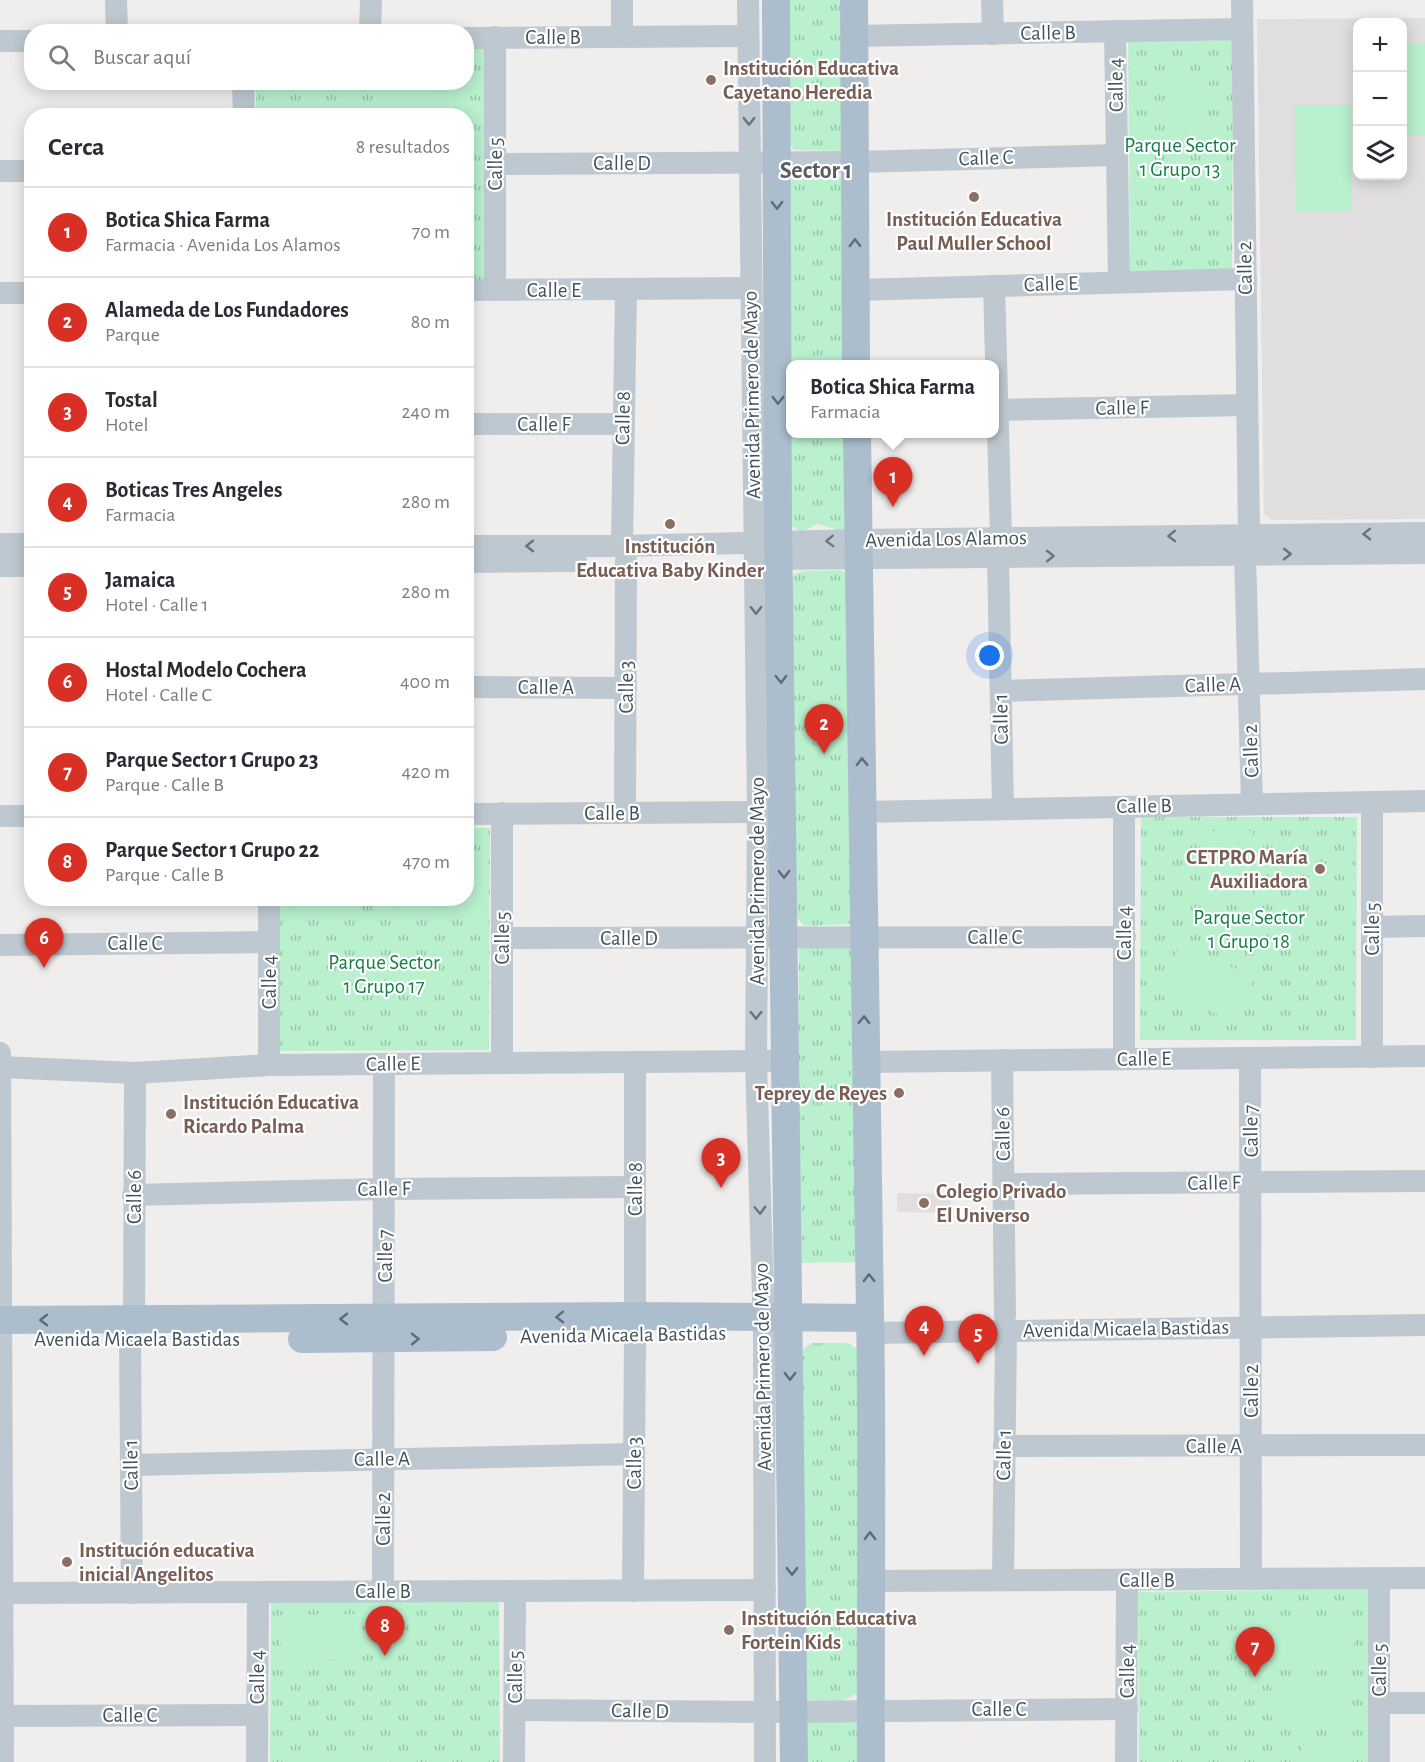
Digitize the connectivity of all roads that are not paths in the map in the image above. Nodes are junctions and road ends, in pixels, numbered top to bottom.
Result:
1 (116, 0) edge
2 (371, 0) edge
3 (622, 0) edge
4 (748, 0) edge
5 (776, 0) edge
6 (854, 0) edge
7 (992, 0) edge
8 (1242, 0) edge
9 (117, 24) edge
10 (370, 24) edge
11 (1242, 29) junction
12 (1115, 31) junction
13 (993, 34) junction
14 (622, 36) junction
15 (748, 36) junction
16 (854, 36) junction
17 (474, 38) edge
18 (495, 38) junction
19 (0, 41) edge
20 (24, 41) edge
21 (243, 90) edge
22 (243, 108) edge
23 (1117, 155) junction
24 (763, 162) junction
25 (855, 162) junction
26 (495, 164) junction
27 (0, 171) edge
28 (24, 171) edge
29 (1246, 279) junction
30 (1119, 282) junction
31 (994, 286) junction
32 (750, 288) junction
33 (626, 289) junction
34 (474, 290) edge
35 (495, 290) junction
36 (856, 290) junction
37 (0, 293) edge
38 (24, 293) edge
39 (856, 360) edge
40 (996, 360) edge
41 (1247, 405) junction
42 (999, 411) edge
43 (474, 424) edge
44 (622, 424) junction
45 (857, 438) edge
46 (998, 438) edge
47 (1425, 533) edge
48 (0, 544) edge
49 (24, 544) edge
50 (1247, 545) junction
51 (474, 546) edge
52 (1000, 548) junction
53 (858, 550) junction
54 (767, 551) junction
55 (1425, 553) edge
56 (624, 554) junction
57 (474, 562) edge
58 (0, 566) edge
59 (24, 566) edge
60 (1425, 679) edge
61 (1249, 684) junction
62 (474, 687) edge
63 (626, 688) junction
64 (1001, 691) junction
65 (1425, 801) edge
66 (1372, 802) junction
67 (1252, 804) junction
68 (1124, 807) junction
69 (1003, 809) junction
70 (758, 812) junction
71 (863, 812) junction
72 (502, 813) junction
73 (625, 813) junction
74 (474, 814) edge
75 (0, 816) edge
76 (24, 816) edge
77 (269, 906) edge
78 (1425, 926) edge
79 (1372, 927) junction
80 (771, 937) junction
81 (865, 937) junction
82 (1125, 937) junction
83 (502, 938) junction
84 (269, 942) junction
85 (0, 945) edge
86 (0, 1052) edge
87 (1372, 1056) junction
88 (1425, 1056) edge
89 (1250, 1058) junction
90 (1124, 1059) junction
91 (1002, 1060) junction
92 (756, 1061) junction
93 (786, 1061) junction
94 (635, 1062) junction
95 (864, 1062) junction
96 (502, 1063) junction
97 (384, 1064) junction
98 (269, 1065) junction
99 (0, 1067) edge
100 (135, 1073) junction
101 (1425, 1181) edge
102 (1252, 1182) junction
103 (1004, 1185) junction
104 (635, 1187) junction
105 (385, 1189) junction
106 (133, 1195) junction
107 (1425, 1309) edge
108 (1252, 1319) junction
109 (0, 1320) edge
110 (1006, 1323) junction
111 (1425, 1324) edge
112 (777, 1325) junction
113 (870, 1325) junction
114 (635, 1326) junction
115 (385, 1329) junction
116 (132, 1330) junction
117 (0, 1340) edge
118 (1425, 1445) edge
119 (1004, 1446) junction
120 (1251, 1446) junction
121 (634, 1454) junction
122 (384, 1459) junction
123 (131, 1465) junction
124 (1380, 1578) junction
125 (1425, 1578) edge
126 (1251, 1579) junction
127 (1003, 1580) junction
128 (1127, 1580) junction
129 (870, 1581) junction
130 (765, 1590) junction
131 (383, 1591) junction
132 (515, 1591) junction
133 (633, 1591) junction
134 (258, 1592) junction
135 (2, 1593) junction
136 (132, 1593) junction
137 (1379, 1703) junction
138 (1425, 1703) edge
139 (871, 1709) junction
140 (1127, 1709) junction
141 (514, 1710) junction
142 (765, 1712) junction
143 (793, 1712) junction
144 (257, 1715) junction
145 (3, 1716) junction
146 (3, 1762) edge
147 (257, 1762) edge
148 (514, 1762) edge
149 (765, 1762) edge
150 (794, 1762) edge
151 (872, 1762) edge
152 (1126, 1762) edge
153 (1379, 1762) edge

1 - 9 street
2 - 10 street
3 - 14 street
4 - 15 street, Avenida Primero de Mayo
5 - 24 main road, Avenida Primero de Mayo
6 - 16 main road
7 - 13 street
8 - 11 street, Calle 2
11 - 12 street, Calle B
11 - 29 street, Calle 2
12 - 13 street, Calle B
12 - 23 street, Calle 4
13 - 16 street, Calle B
14 - 15 street, Calle B
14 - 18 street, Calle B
15 -> 24 street, Avenida Primero de Mayo
16 - 25 main road
17 - 18 street, Calle B
18 - 26 street, Calle 5
19 - 20 street
21 - 22 street
23 - 25 street, Calle C
23 - 30 street, Calle 4
24 - 25 street, Calle C
24 - 26 street, Calle D
24 - 32 street, Avenida Primero de Mayo
24 -> 54 main road, Avenida Primero de Mayo
36 -> 25 main road
26 - 35 street, Calle 5
27 - 28 street
29 - 30 street, Calle E
29 - 41 street, Calle 2
30 - 31 street, Calle E
31 - 36 street, Calle E
31 - 40 street
32 - 33 street, Calle E
32 - 54 street, Avenida Primero de Mayo
33 - 35 street, Calle E
33 - 44 street, Calle 8
34 - 35 street, Calle E
36 - 39 main road
37 - 38 street
41 - 42 street, Calle F
41 - 50 street, Calle 2
43 - 44 street, Calle F
44 - 56 street, Calle 8
45 - 53 main road
46 - 52 street
47 -> 50 street, Avenida Los Alamos
48 - 49 street
50 - 52 street, Avenida Los Alamos
50 -> 55 street, Avenida Los Alamos
50 - 61 street, Calle 2
56 -> 51 street, Avenida Los Alamos
52 - 53 street, Avenida Los Alamos
52 - 64 street, Calle 1
53 - 54 street, Avenida Los Alamos
71 -> 53 main road
54 - 56 street, Avenida Los Alamos
54 -> 70 street, Avenida Primero de Mayo
54 -> 80 main road, Avenida Primero de Mayo
56 - 57 street, Avenida Los Alamos
56 - 63 street, Calle 3
58 - 59 street
60 - 61 street, Calle A
61 - 64 street, Calle A
61 - 67 street, Calle 2
62 - 63 street, Calle A
63 - 73 street, Calle 3
64 - 69 street, Calle 1
65 - 66 street, Calle B
66 - 67 street, Calle B
66 - 79 street, Calle 5
67 - 68 street, Calle B
68 - 69 street, Calle B
68 - 82 street, Calle 4
69 - 71 street, Calle B
70 - 73 street, Calle B
70 - 80 street, Avenida Primero de Mayo
71 - 81 main road
72 - 73 street, Calle B
72 - 74 street, Calle B
72 - 83 street, Calle 5
75 - 76 street
77 - 84 street, Calle 4
78 - 79 street
79 - 87 street, Calle 5
80 - 81 street, Calle D
80 - 83 street, Calle D
80 -> 92 street, Avenida Primero de Mayo
80 - 93 main road, Avenida Primero de Mayo
81 - 82 street, Calle C
95 -> 81 main road
82 - 90 street, Calle 4
83 - 96 street, Calle 5
84 - 85 street, Calle C
84 - 98 street, Calle 4
86 - 99 street
87 - 88 street, Calle E
87 - 89 street, Calle E
89 - 90 street, Calle E
89 - 102 street, Calle 7
90 - 91 street, Calle E
91 - 95 street, Calle E
91 - 103 street, Calle 6
92 - 93 street, Calle E
92 - 94 street, Calle E
92 -> 112 street, Avenida Primero de Mayo
93 - 112 main road, Avenida Primero de Mayo
94 - 96 street, Calle E
94 - 104 street, Calle 8
113 -> 95 main road
96 - 97 street, Calle E
97 - 98 street, Calle E
97 - 105 street, Calle 7
98 - 100 street, Calle E
99 - 100 street, Calle E
99 - 109 street
100 - 106 street, Calle 6
101 - 102 street, Calle F
102 - 103 street, Calle F
102 - 108 street, Calle 7
103 - 110 street, Calle 6
104 - 105 street, Calle F
104 - 114 street, Calle 8
105 - 106 street, Calle F
105 - 115 street, Calle 7
106 - 116 street, Calle 6
107 - 108 street, Avenida Micaela Bastidas
108 - 110 street, Avenida Micaela Bastidas
108 - 111 street, Avenida Micaela Bastidas
108 - 120 street, Calle 2
116 -> 109 main road, Avenida Micaela Bastidas
109 - 117 street
110 - 113 street, Avenida Micaela Bastidas
110 - 119 street, Calle 1
112 - 113 main road, Avenida Micaela Bastidas
112 - 114 main road, Avenida Micaela Bastidas
112 - 130 street, Avenida Primero de Mayo
112 -> 143 main road, Avenida Primero de Mayo
129 -> 113 main road
114 - 115 main road, Avenida Micaela Bastidas
114 - 121 street, Calle 3
115 - 116 main road, Avenida Micaela Bastidas
115 - 122 street, Calle 2
116 - 117 main road, Avenida Micaela Bastidas
116 - 123 street, Calle 1
117 - 135 street
118 - 120 street, Calle A
119 - 120 street, Calle A
119 - 127 street, Calle 1
120 - 126 street, Calle 2
121 - 122 street, Calle A
121 - 133 street, Calle 3
122 - 123 street, Calle A
122 - 131 street, Calle 2
123 - 136 street, Calle 1
124 - 125 street, Calle B
124 - 126 street, Calle B
124 - 137 street, Calle 5
126 - 128 street, Calle B
127 - 128 street, Calle B
127 - 129 street, Calle B
128 - 140 street, Calle 4
129 - 139 main road
130 - 133 street, Calle B
130 - 142 street, Avenida Primero de Mayo
131 - 132 street, Calle B
131 - 134 street, Calle B
132 - 133 street, Calle B
132 - 141 street, Calle 5
134 - 136 street, Calle B
134 - 144 street, Calle 4
135 - 136 street, Calle B
135 - 145 street
137 - 138 street
137 - 153 street, Calle 5
139 - 140 street, Calle C
139 - 143 street, Calle C
139 - 151 main road
140 - 152 street, Calle 4
141 - 142 street, Calle D
141 - 148 street, Calle 5
142 - 143 street, Calle D
142 - 149 street, Avenida Primero de Mayo
143 - 150 main road, Avenida Primero de Mayo
144 - 145 street, Calle C
144 - 147 street, Calle 4
145 - 146 street

